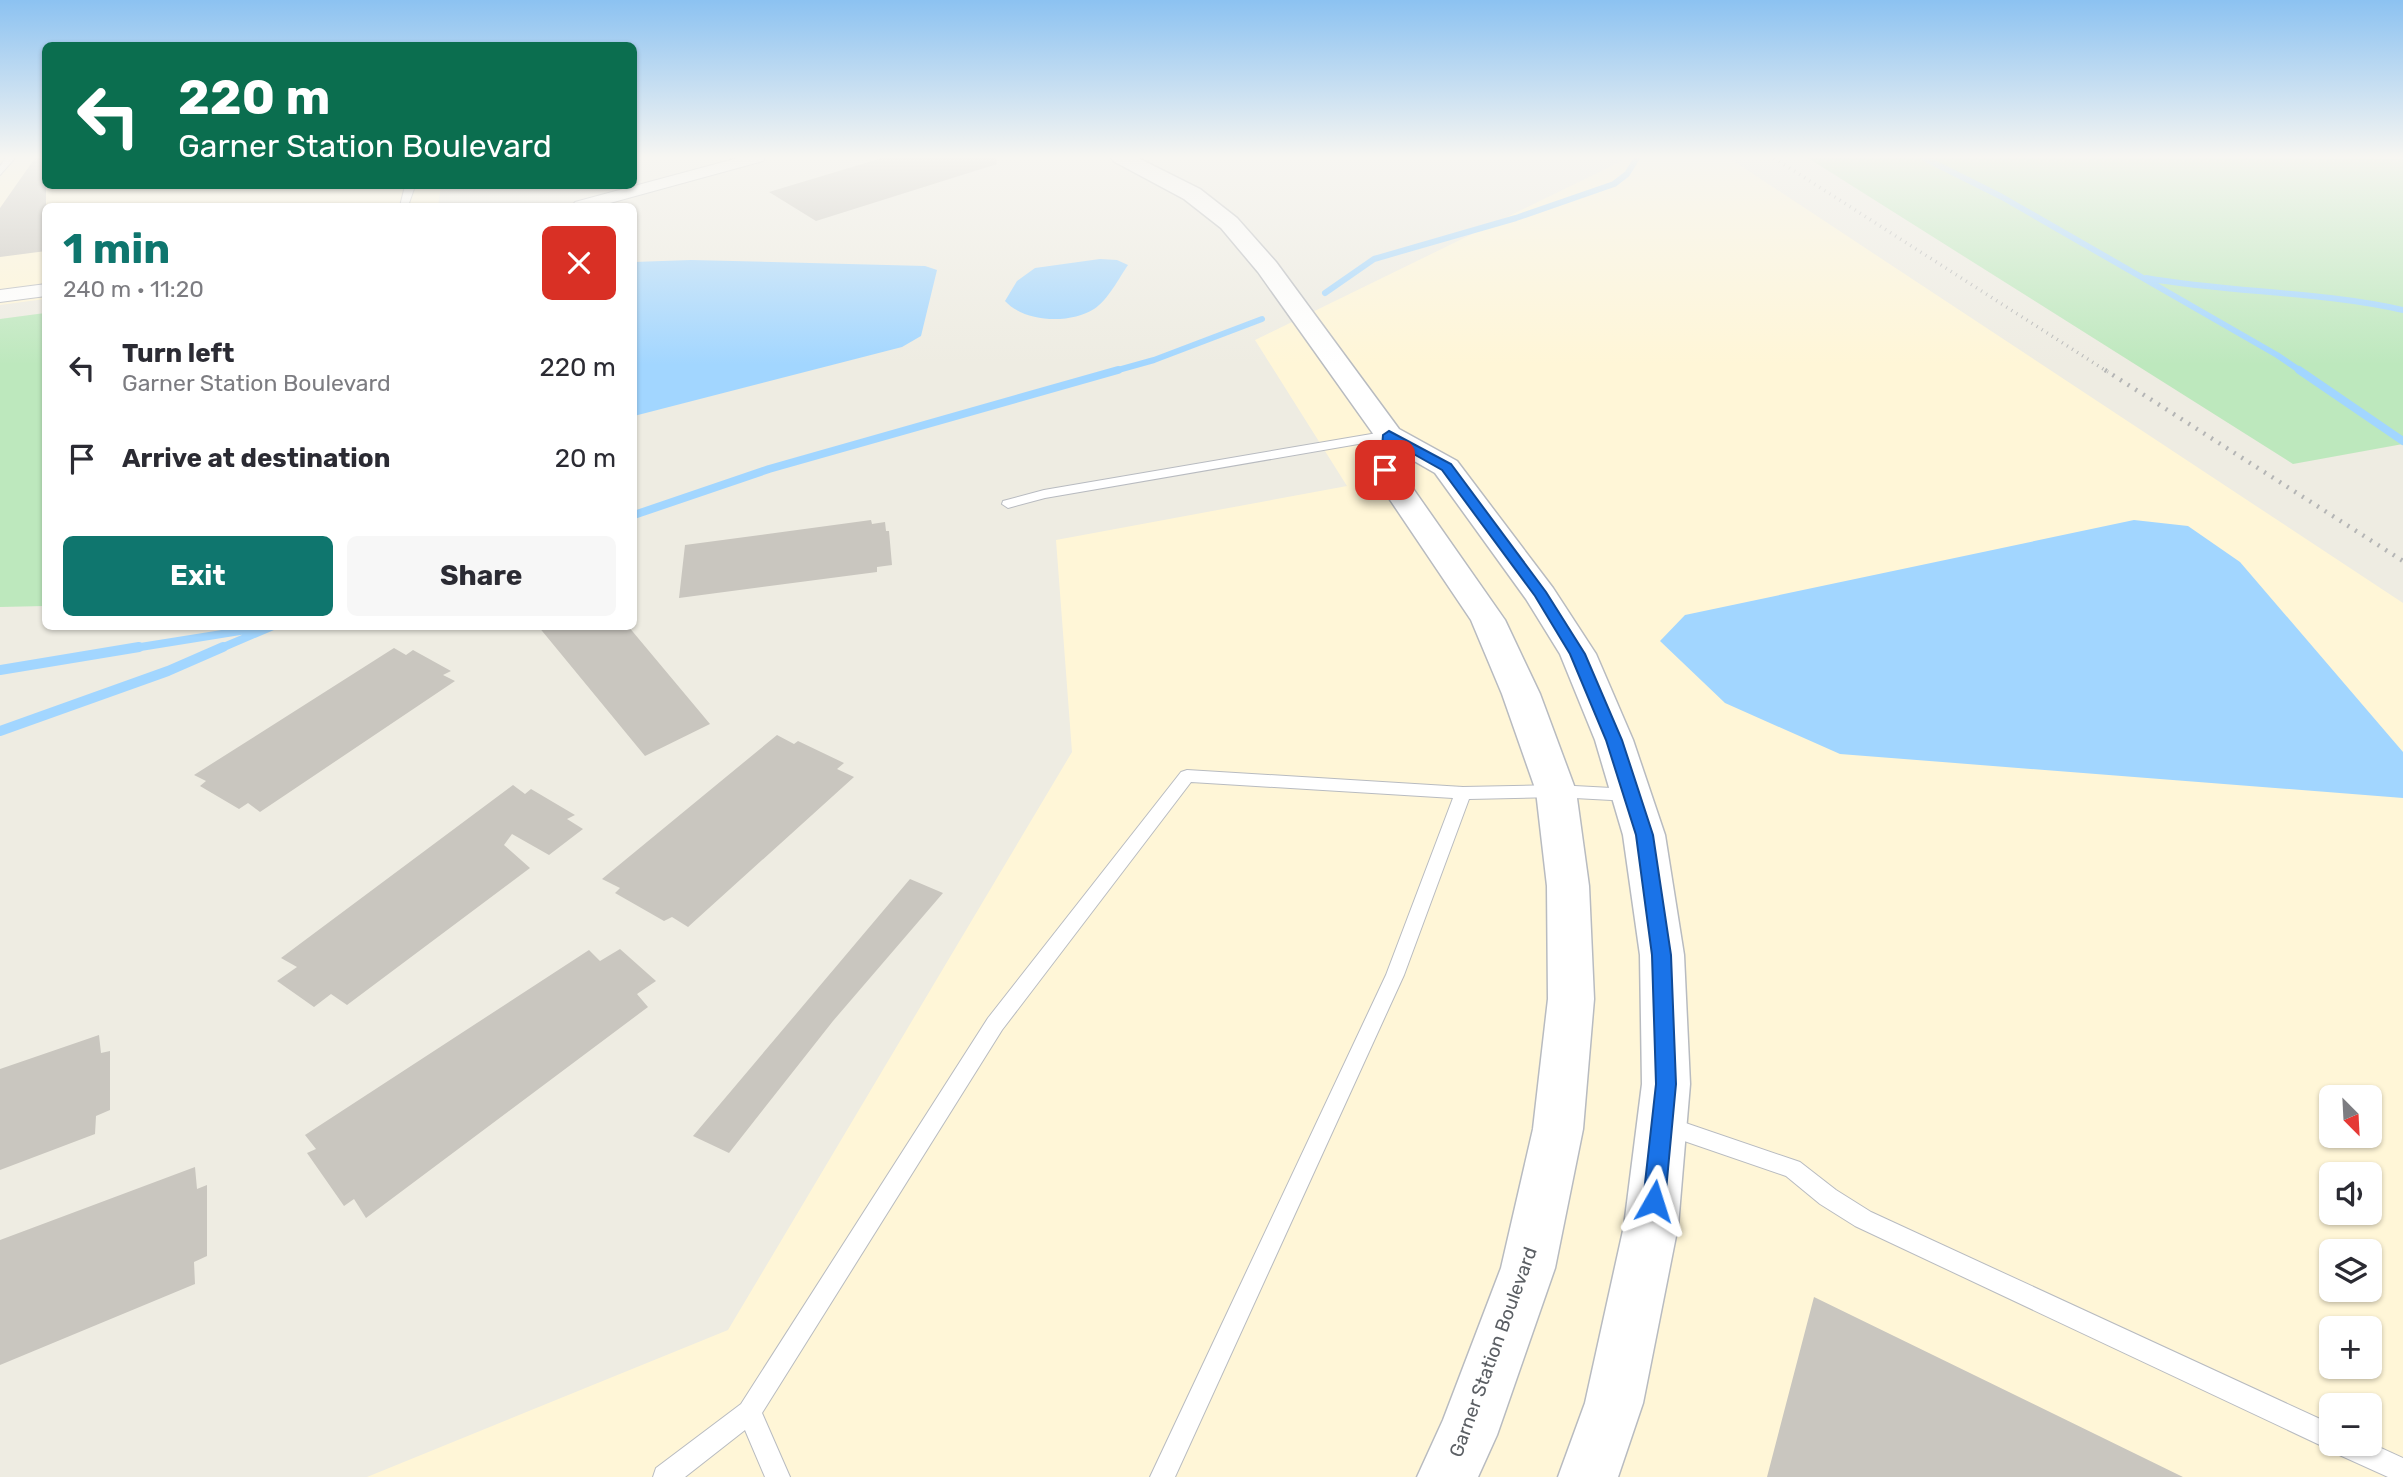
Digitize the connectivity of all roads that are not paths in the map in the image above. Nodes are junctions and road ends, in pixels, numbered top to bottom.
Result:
1 (1231, 227) edge
2 (42, 291) edge
3 (0, 296) edge
4 (1389, 435) junction
5 (1007, 504) dead end
6 (1556, 791) junction
7 (1463, 793) junction
8 (1633, 795) junction
9 (1662, 1125) junction
10 (749, 1412) junction
11 (2319, 1431) edge
12 (2370, 1456) edge
13 (2403, 1471) edge
14 (665, 1477) edge
15 (778, 1477) edge
16 (1162, 1477) edge
17 (1447, 1477) edge
18 (1588, 1477) edge

1 - 4 street
2 - 3 street
4 - 5 lane
4 - 6 street, Garner Station Boulevard
4 - 8 street
6 - 7 lane
6 - 8 lane
6 - 17 street, Garner Station Boulevard
7 - 10 lane
7 - 16 lane
8 - 9 street
9 - 11 lane
9 - 18 street
10 - 14 lane
10 - 15 lane
12 - 13 lane

